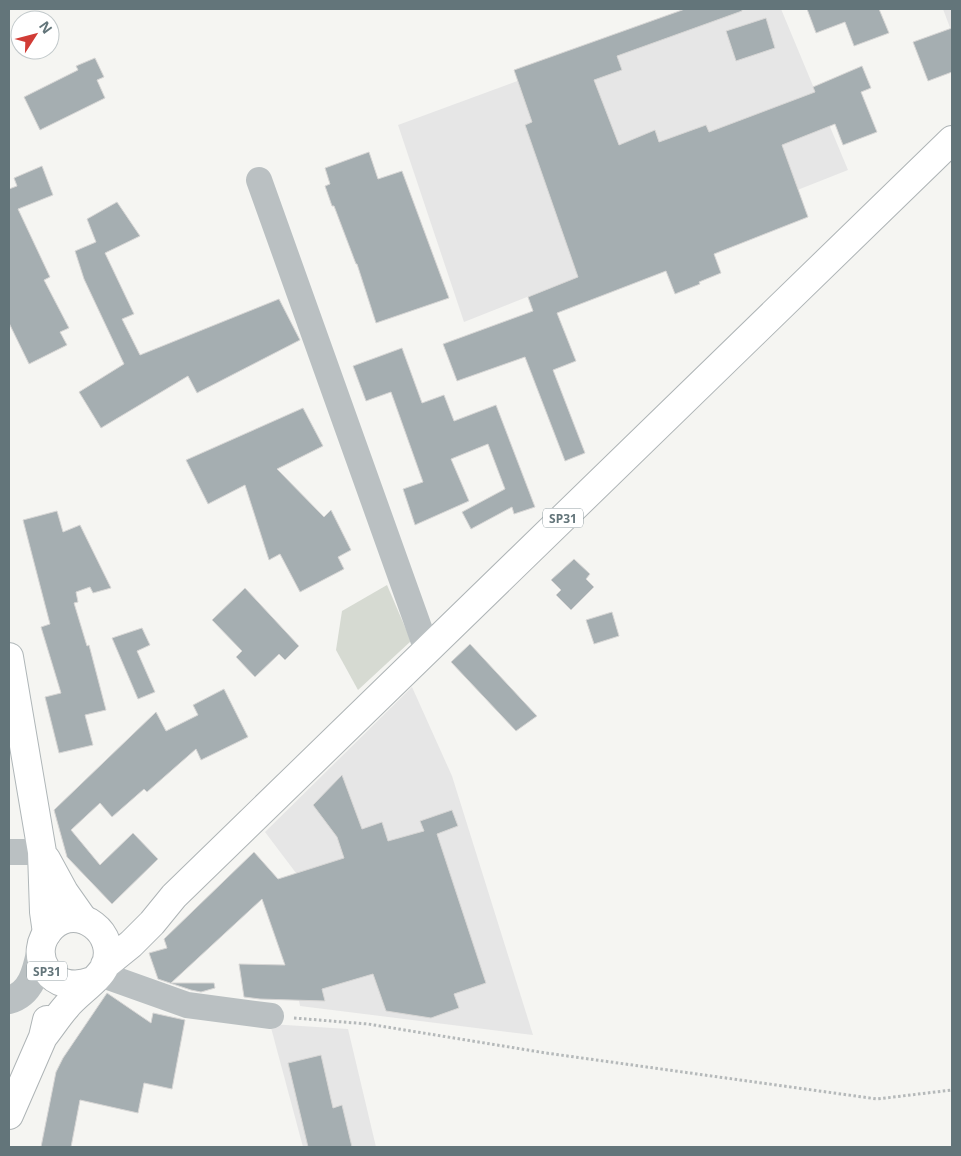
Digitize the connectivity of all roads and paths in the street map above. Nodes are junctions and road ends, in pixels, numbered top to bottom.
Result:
1 (952, 140) edge
2 (259, 180) dead end
3 (427, 650) junction
4 (9, 657) edge
5 (9, 852) edge
6 (42, 852) junction
7 (174, 896) junction
8 (91, 924) junction
9 (44, 938) junction
10 (99, 973) junction
11 (52, 976) junction
12 (9, 1000) edge
13 (270, 1016) joint
14 (43, 1038) junction
15 (952, 1090) edge
16 (9, 1115) edge

1 - 3 main road, SP31
2 - 3 street
3 - 7 main road, SP31
4 - 6 main road
5 - 6 street
6 - 8 main road
6 - 9 main road
7 - 8 main road, SP31
7 - 10 main road, SP31
8 - 9 main road, SP31
8 - 10 main road
9 - 11 main road, SP31
9 - 12 street
10 - 11 main road, SP31
10 - 13 street
10 - 14 main road, SP31
11 - 14 main road, SP31
13 - 15 path
14 - 16 main road, SP31

